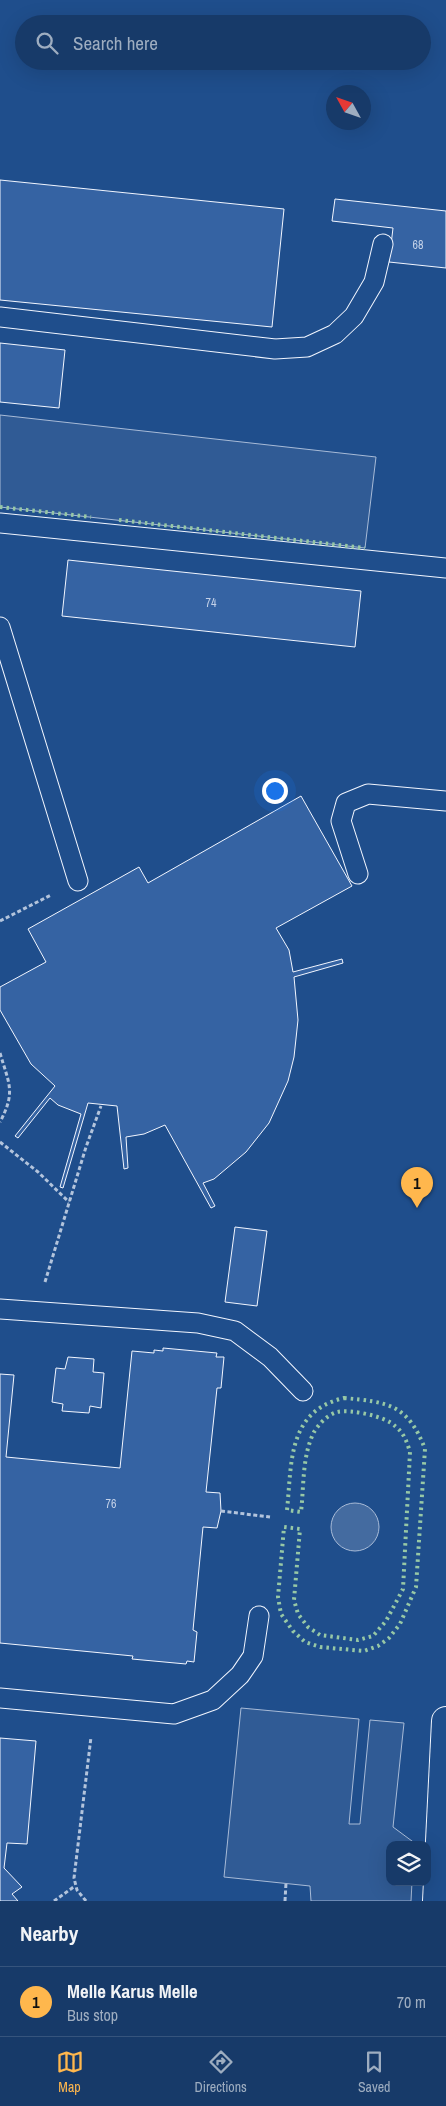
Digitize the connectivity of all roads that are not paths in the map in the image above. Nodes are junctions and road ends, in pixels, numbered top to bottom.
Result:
1 (383, 244) dead end
2 (0, 317) edge
3 (0, 522) edge
4 (446, 568) edge
5 (0, 627) edge
6 (446, 801) edge
7 (358, 874) dead end
8 (78, 881) road end
9 (0, 1308) edge
10 (303, 1391) dead end
11 (259, 1616) dead end
12 (0, 1698) edge
13 (446, 1721) edge
14 (437, 1901) edge

1 - 2 lane
3 - 4 lane
5 - 8 lane
6 - 7 lane
9 - 10 lane
11 - 12 lane
13 - 14 street

